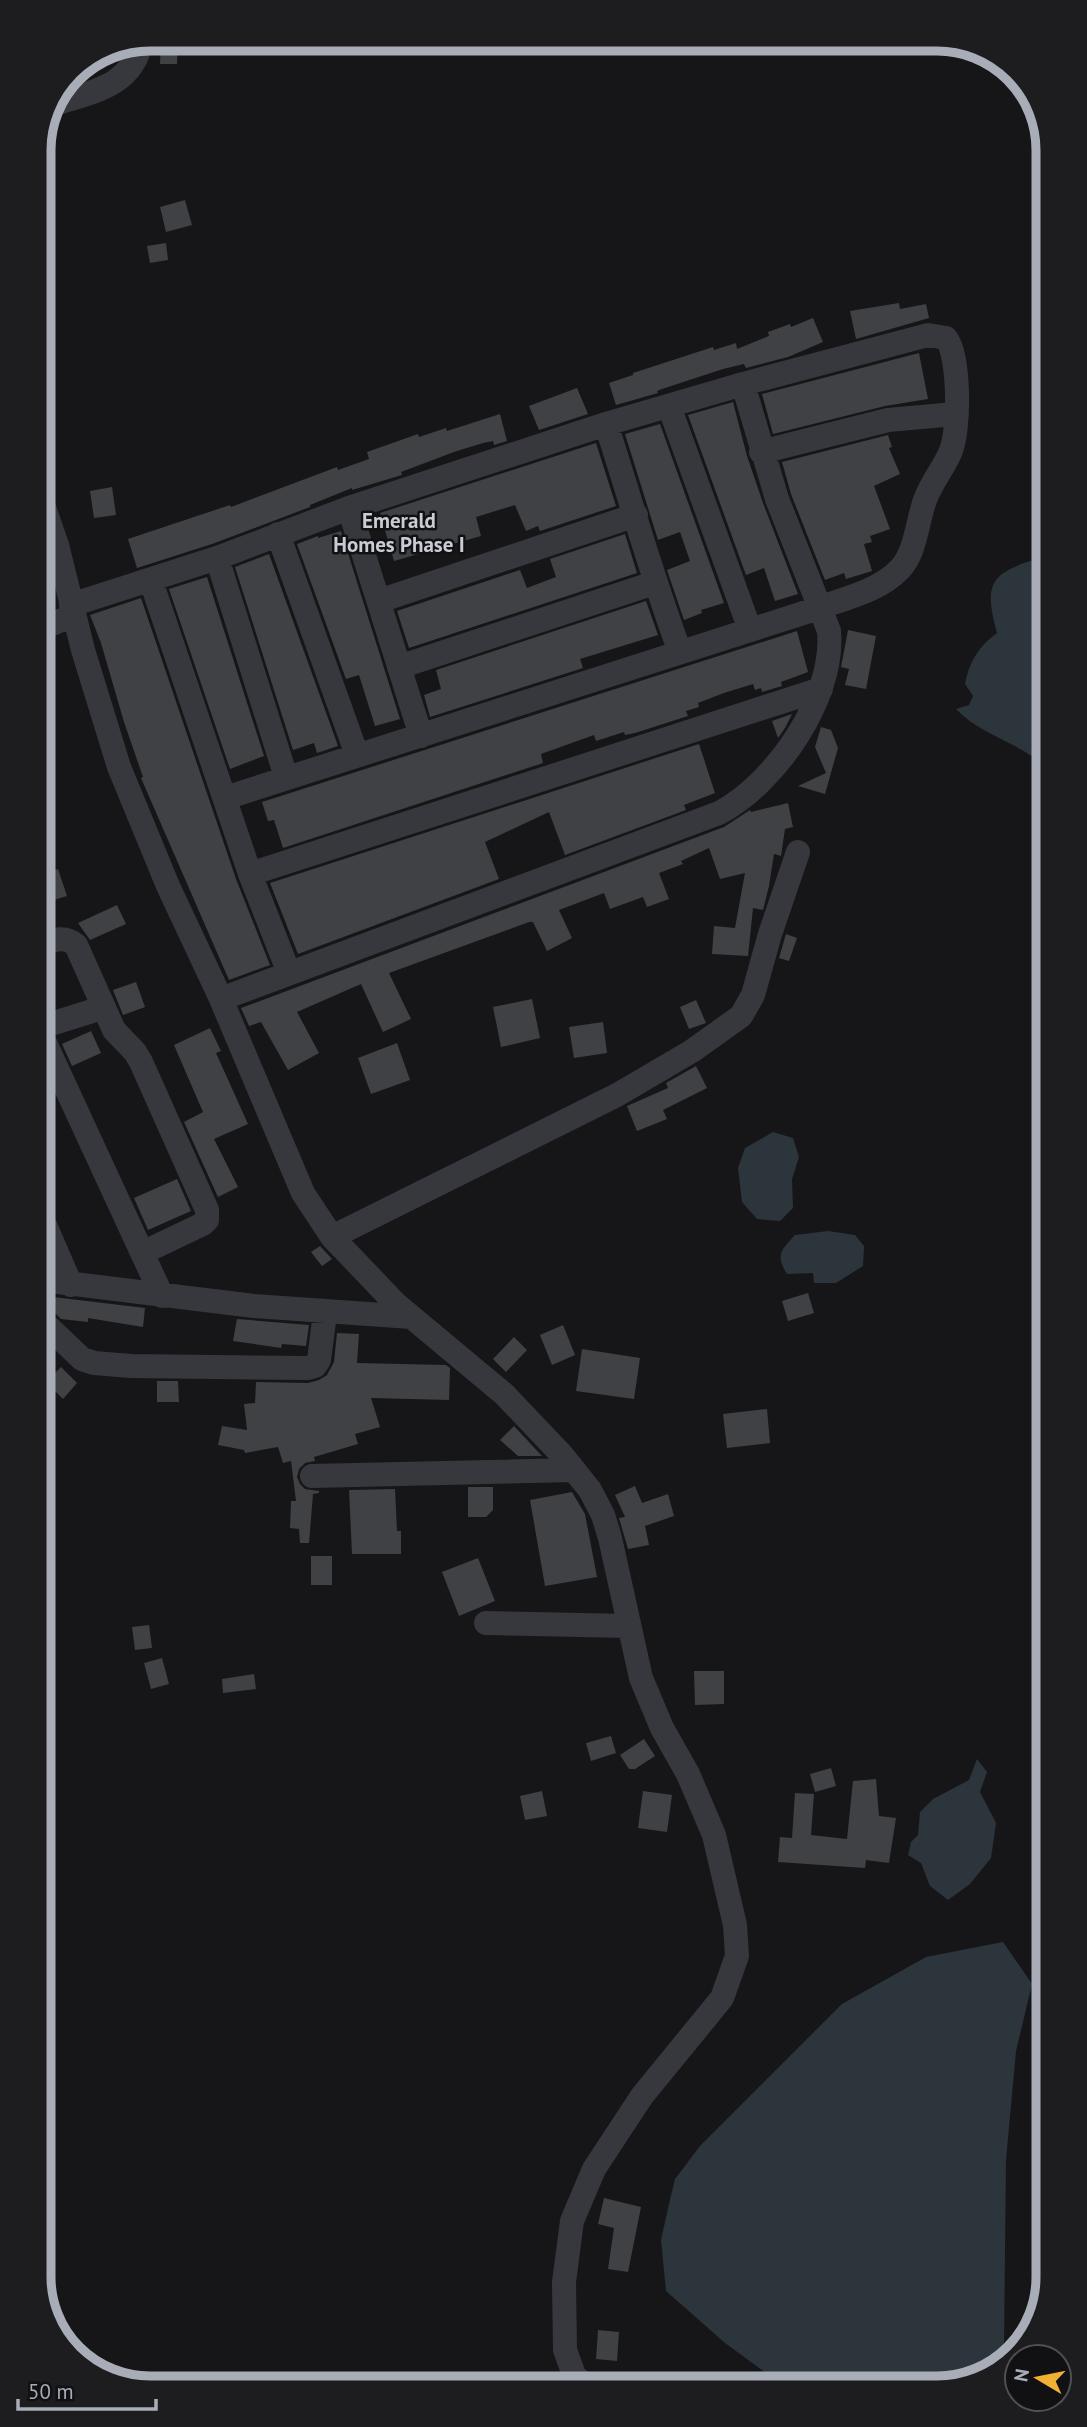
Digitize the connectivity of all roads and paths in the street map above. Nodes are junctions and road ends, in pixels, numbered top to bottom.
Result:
1 (138, 52) edge
2 (64, 101) edge
3 (743, 384) junction
4 (669, 406) junction
5 (955, 414) junction
6 (606, 424) junction
7 (761, 452) junction
8 (349, 508) junction
9 (636, 515) junction
10 (51, 528) edge
11 (278, 534) junction
12 (217, 558) junction
13 (151, 581) junction
14 (654, 583) junction
15 (379, 601) junction
16 (819, 608) junction
17 (72, 610) junction
18 (51, 622) edge
19 (750, 630) junction
20 (680, 652) junction
21 (399, 667) junction
22 (821, 689) junction
23 (421, 736) junction
24 (357, 755) junction
25 (286, 777) junction
26 (225, 798) junction
27 (798, 852) dead end
28 (250, 874) junction
29 (51, 942) edge
30 (289, 973) junction
31 (221, 999) junction
32 (102, 1008) junction
33 (51, 1024) edge
34 (51, 1056) edge
35 (332, 1237) junction
36 (51, 1239) edge
37 (142, 1253) junction
38 (51, 1282) edge
39 (71, 1285) junction
40 (162, 1296) junction
41 (325, 1313) junction
42 (411, 1317) junction
43 (51, 1330) edge
44 (574, 1470) junction
45 (312, 1476) dead end
46 (486, 1623) dead end
47 (629, 1626) junction
48 (575, 2376) edge

1 - 2 street
3 - 4 street
3 - 5 street
3 - 7 street
4 - 6 street
4 - 19 street
5 - 7 street
5 - 16 street
6 - 8 street
6 - 9 street
7 - 16 street
8 - 11 street
8 - 15 street
9 - 14 street
9 - 15 street
10 - 17 street
11 - 12 street
11 - 24 street
12 - 13 street
12 - 25 street
13 - 17 street
13 - 26 street
14 - 20 street
14 - 21 street
15 - 21 street
16 - 19 street
16 - 22 street
17 - 18 street
17 - 31 street
19 - 20 street
20 - 23 street
21 - 23 street
22 - 28 street
22 - 30 street
23 - 24 street
24 - 25 street
25 - 26 street
26 - 28 street
27 - 35 street
28 - 30 street
29 - 32 street
30 - 31 street
31 - 35 street
32 - 33 street
32 - 37 street
34 - 37 street
35 - 42 street
36 - 39 street
37 - 40 street
38 - 39 street
39 - 40 street
40 - 41 street
41 - 42 street
41 - 43 street
42 - 44 street
44 - 45 street
44 - 47 street
46 - 47 street
47 - 48 street

